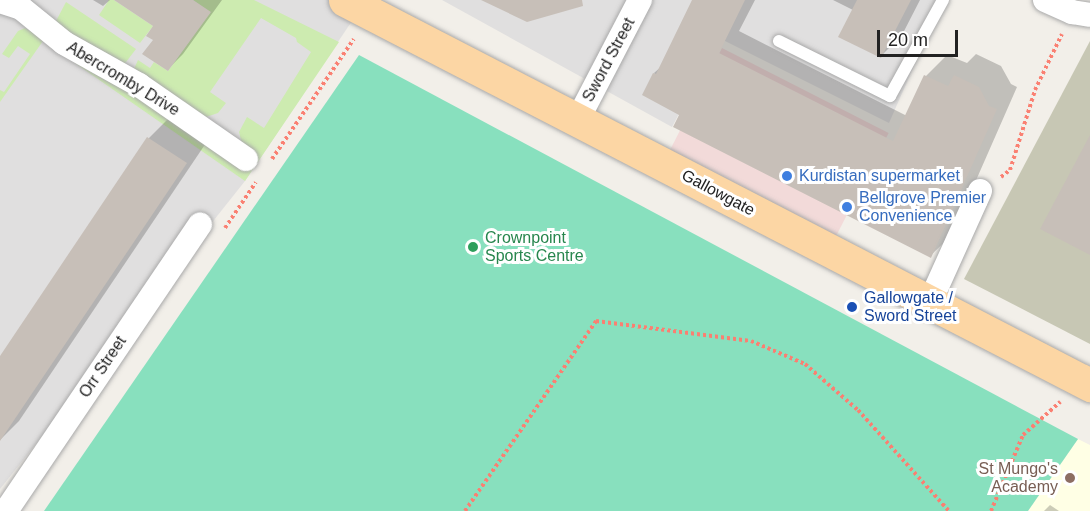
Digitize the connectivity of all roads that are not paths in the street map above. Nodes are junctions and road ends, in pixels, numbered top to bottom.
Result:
1 (640, 0) edge
2 (943, 0) edge
3 (1045, 0) edge
4 (0, 1) edge
5 (358, 7) edge
6 (1081, 14) edge
7 (779, 41) dead end
8 (578, 119) junction
9 (257, 168) road end
10 (980, 191) road end
11 (200, 224) road end
12 (929, 304) junction
13 (1086, 383) edge
14 (6, 511) edge

1 - 8 street, Sword Street
2 - 7 lane
3 - 6 street
4 - 9 street, Abercromby Drive
5 - 8 main road, Gallowgate
8 - 12 main road, Gallowgate
10 - 12 street
11 - 14 street, Orr Street
12 - 13 main road, Gallowgate

